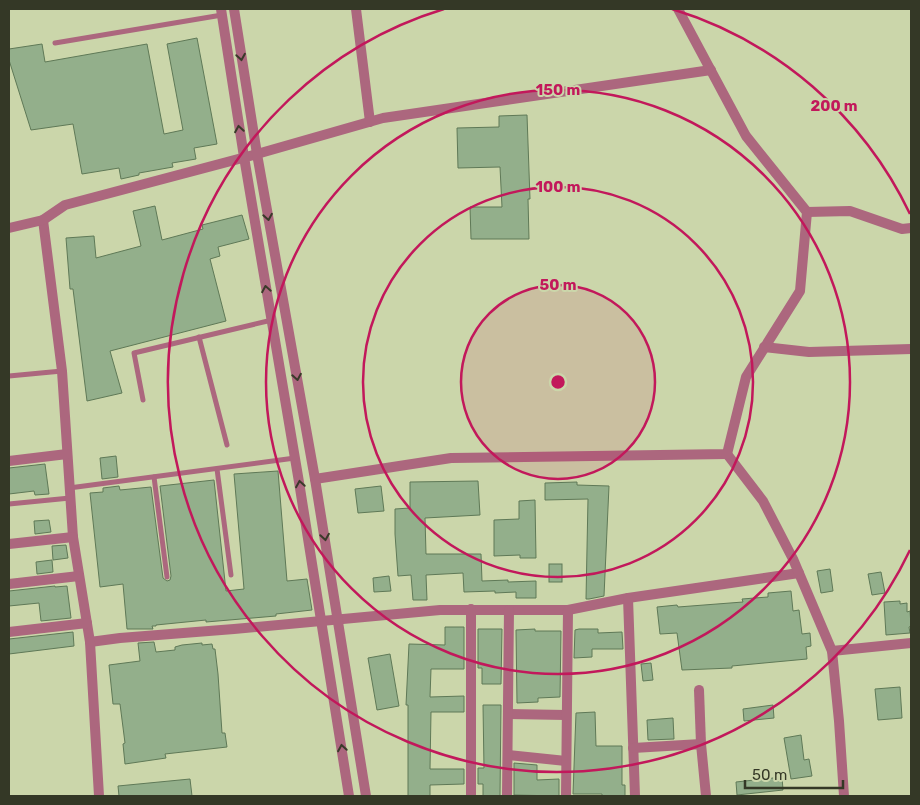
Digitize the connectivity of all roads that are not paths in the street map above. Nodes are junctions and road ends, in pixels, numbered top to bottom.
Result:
1 (234, 9) edge
2 (356, 9) edge
3 (678, 9) edge
4 (222, 12) edge
5 (55, 43) dead end
6 (711, 70) junction
7 (370, 122) junction
8 (257, 154) junction
9 (244, 157) junction
10 (807, 212) junction
11 (43, 220) junction
12 (9, 228) edge
13 (911, 228) edge
14 (272, 320) junction
15 (199, 337) junction
16 (764, 347) junction
17 (911, 349) edge
18 (62, 371) junction
19 (9, 376) edge
20 (143, 400) dead end
21 (226, 445) dead end
22 (67, 454) junction
23 (727, 454) junction
24 (295, 458) junction
25 (9, 461) edge
26 (217, 469) junction
27 (154, 477) junction
28 (315, 479) junction
29 (70, 493) junction
30 (9, 504) edge
31 (73, 537) junction
32 (9, 544) edge
33 (799, 573) junction
34 (231, 575) dead end
35 (79, 576) junction
36 (167, 577) dead end
37 (9, 584) edge
38 (628, 598) junction
39 (471, 609) junction
40 (509, 610) junction
41 (568, 610) junction
42 (338, 619) junction
43 (322, 621) junction
44 (87, 623) junction
45 (9, 632) edge
46 (90, 642) junction
47 (911, 643) edge
48 (832, 650) junction
49 (699, 690) dead end
50 (508, 714) junction
51 (566, 715) junction
52 (702, 744) junction
53 (633, 748) junction
54 (508, 755) junction
55 (566, 761) junction
56 (99, 796) edge
57 (349, 796) edge
58 (366, 796) edge
59 (471, 796) edge
60 (507, 796) edge
61 (566, 796) edge
62 (635, 796) edge
63 (706, 796) edge
64 (844, 796) edge

1 -> 8 street
2 - 7 street
3 - 6 street
4 - 5 lane
9 -> 4 street
6 - 7 street
6 - 10 street
7 - 8 street
8 - 9 street
8 -> 28 street
9 - 11 street
14 -> 9 street
10 - 13 street
10 - 16 street
11 - 12 street
11 - 18 street
14 - 15 lane
14 - 24 street
15 - 20 lane
15 - 21 lane
16 - 17 street
16 - 23 street
18 - 19 lane
18 - 22 street
22 - 25 street
22 - 29 street
23 - 28 street
23 - 33 street
24 - 26 lane
43 -> 24 street
26 - 27 lane
26 - 34 lane
27 - 29 lane
27 - 36 lane
28 -> 42 street
29 - 30 lane
29 - 31 street
31 - 32 street
31 - 35 street
33 - 38 street
33 - 48 street
35 - 37 street
35 - 44 street
38 - 41 street
38 - 53 street
39 - 40 street
39 - 42 street
39 - 59 street
40 - 41 street
40 - 50 street
41 - 51 street
42 - 43 street
42 - 58 street
43 - 46 street
57 -> 43 street
44 - 45 street
44 - 46 street
46 - 56 street
47 - 48 street
48 - 64 street
49 - 52 street
50 - 51 street
50 - 54 street
51 - 55 street
52 - 53 street
52 - 63 street
53 - 62 street
54 - 55 street
54 - 60 street
55 - 61 street

